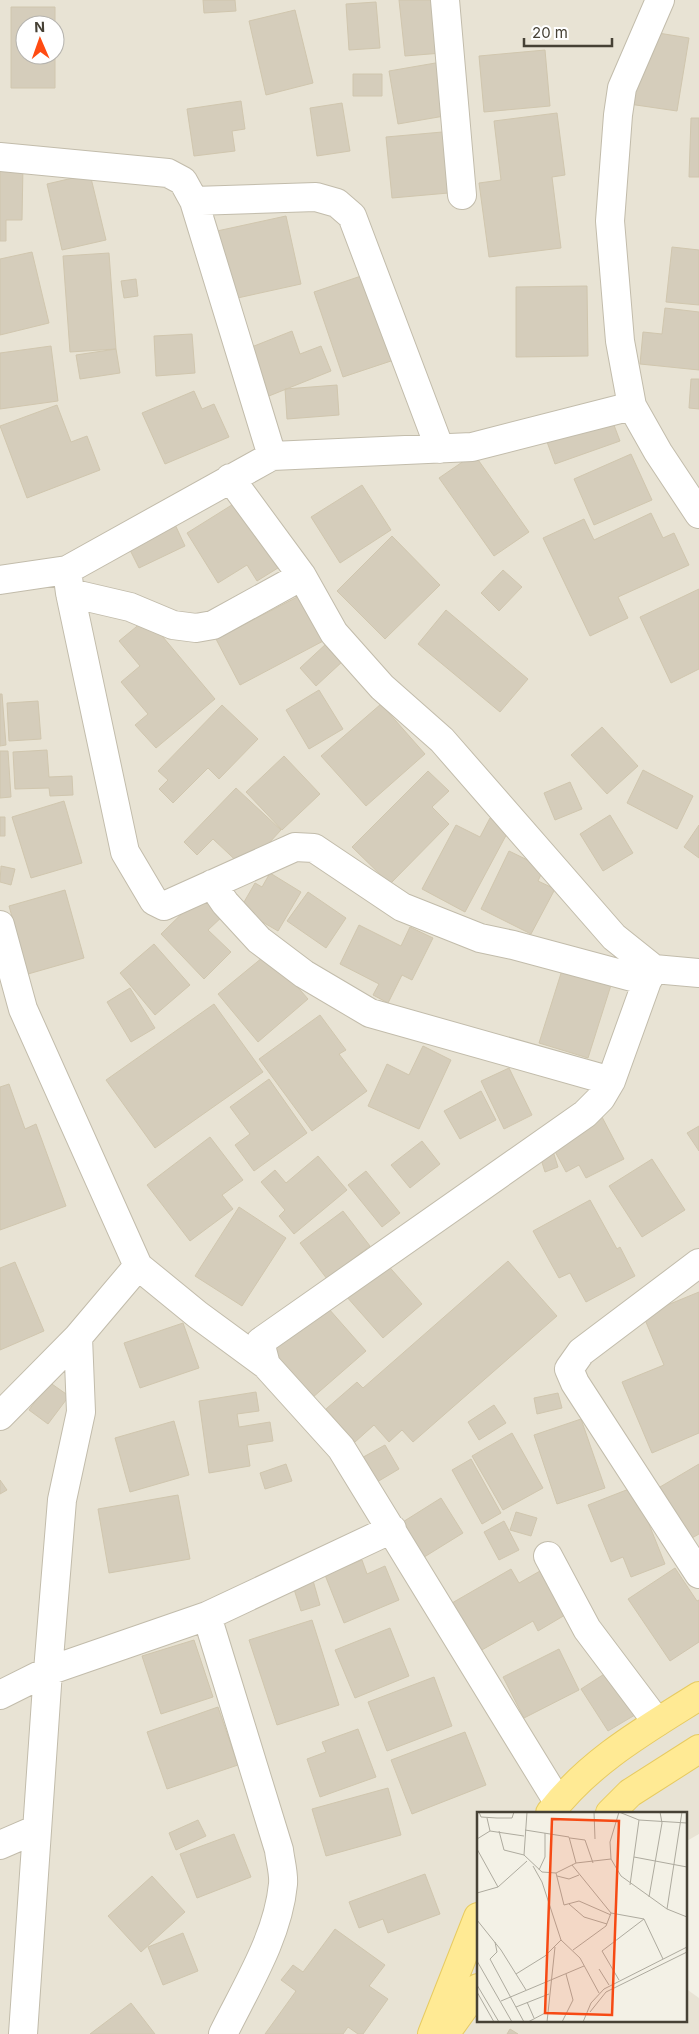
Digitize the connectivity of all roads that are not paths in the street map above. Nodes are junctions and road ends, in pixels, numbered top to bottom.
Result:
1 (445, 0) edge
2 (660, 0) edge
3 (0, 157) edge
4 (462, 195) dead end
5 (194, 201) junction
6 (632, 406) junction
7 (440, 450) junction
8 (272, 456) junction
9 (230, 478) junction
10 (699, 514) edge
11 (302, 576) junction
12 (0, 580) edge
13 (68, 582) junction
14 (212, 884) junction
15 (0, 925) edge
16 (699, 973) edge
17 (650, 975) junction
18 (611, 1080) junction
19 (699, 1263) edge
20 (138, 1266) junction
21 (78, 1337) junction
22 (266, 1364) junction
23 (0, 1416) edge
24 (392, 1529) junction
25 (548, 1556) dead end
26 (699, 1574) edge
27 (207, 1616) junction
28 (48, 1671) junction
29 (0, 1695) edge
30 (699, 1696) edge
31 (657, 1722) junction
32 (699, 1749) edge
33 (554, 1808) edge
34 (611, 1812) edge
35 (37, 1829) junction
36 (0, 1845) edge
37 (477, 1920) edge
38 (477, 1989) edge
39 (18, 2031) edge
40 (223, 2034) edge
41 (432, 2034) edge
42 (444, 2034) edge

1 - 4 street
2 - 6 street
3 - 5 street
5 - 7 street
5 - 8 street
6 - 7 street
6 - 10 street
7 - 8 street
8 - 9 street
9 - 11 street
9 - 13 street
11 - 13 street
11 - 17 street
12 - 13 street
13 - 14 street
14 - 17 street
14 - 18 street
15 - 20 street
16 - 17 street
17 - 18 street
18 - 22 street
19 - 26 street
20 - 21 street
20 - 22 street
21 - 23 street
21 - 28 street
22 - 24 street
24 - 27 street
24 - 33 street
25 - 31 street
27 - 28 street
27 - 40 street
28 - 29 street
28 - 35 street
30 - 31 main road
31 - 33 main road
32 - 34 main road
35 - 36 street
35 - 39 street
37 - 41 main road
38 - 42 main road

